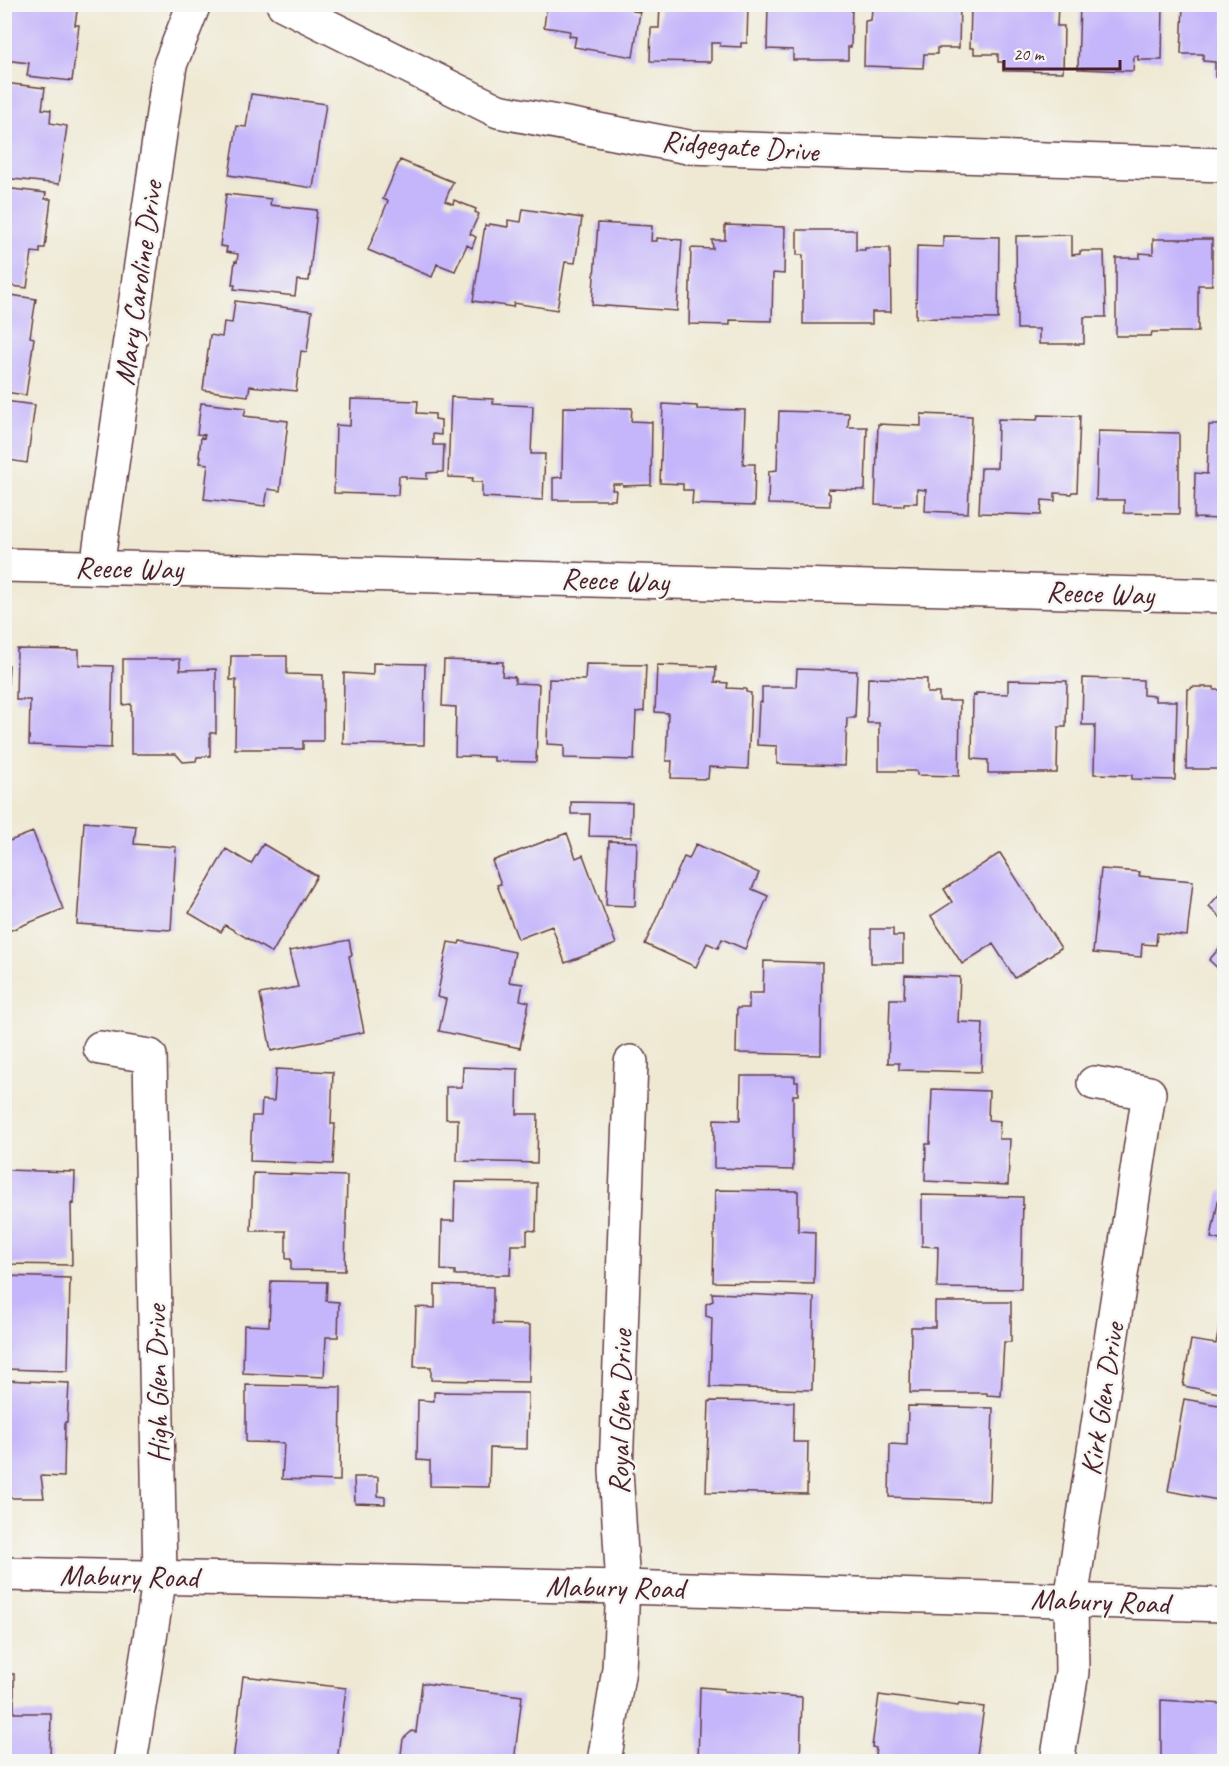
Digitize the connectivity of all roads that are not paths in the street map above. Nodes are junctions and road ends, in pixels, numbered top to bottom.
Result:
1 (194, 4) edge
2 (284, 4) edge
3 (1224, 165) edge
4 (4, 565) edge
5 (97, 567) junction
6 (1224, 596) edge
7 (100, 1048) dead end
8 (631, 1062) dead end
9 (1094, 1083) dead end
10 (4, 1574) edge
11 (160, 1576) junction
12 (623, 1587) junction
13 (1071, 1600) junction
14 (1224, 1605) edge
15 (130, 1761) edge
16 (604, 1761) edge
17 (1057, 1761) edge

1 - 5 street, Mary Caroline Drive
2 - 3 street, Ridgegate Drive
4 - 5 street, Reece Way
5 - 6 street, Reece Way
7 - 11 street, High Glen Drive
8 - 12 street, Royal Glen Drive
9 - 13 street, Kirk Glen Drive
10 - 11 street, Mabury Road
11 - 12 street, Mabury Road
11 - 15 street, High Glen Drive
12 - 13 street, Mabury Road
12 - 16 street, Royal Glen Drive
13 - 14 street, Mabury Road
13 - 17 street, Kirk Glen Drive

